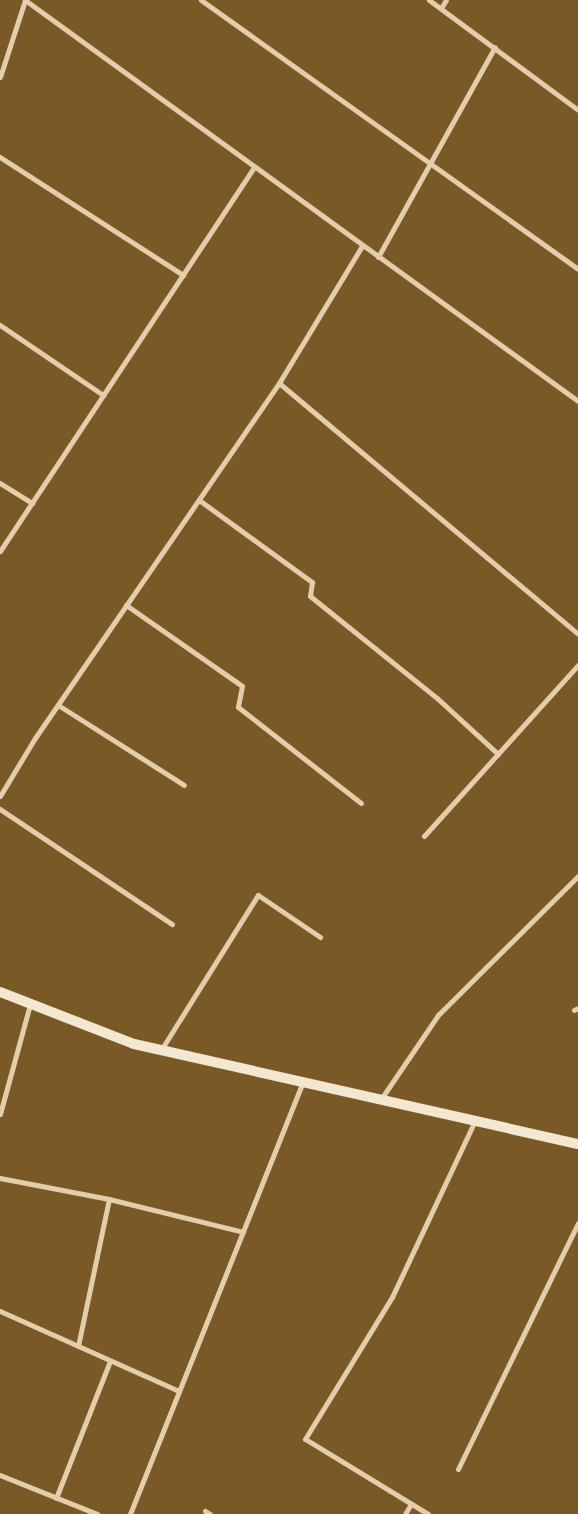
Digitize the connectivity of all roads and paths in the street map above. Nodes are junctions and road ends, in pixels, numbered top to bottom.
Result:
1 (25, 0) edge
2 (201, 0) edge
3 (429, 0) edge
4 (446, 0) edge
5 (441, 8) junction
6 (495, 47) junction
7 (0, 77) edge
8 (578, 110) edge
9 (0, 157) edge
10 (431, 162) junction
11 (254, 167) junction
12 (362, 246) junction
13 (378, 257) junction
14 (578, 269) edge
15 (182, 275) junction
16 (0, 325) edge
17 (279, 383) junction
18 (103, 395) junction
19 (578, 400) edge
20 (0, 483) edge
21 (199, 500) junction
22 (32, 503) junction
23 (0, 551) edge
24 (126, 605) junction
25 (578, 634) edge
26 (578, 665) edge
27 (58, 704) junction
28 (498, 754) junction
29 (184, 785) dead end
30 (0, 796) edge
31 (361, 804) dead end
32 (0, 809) edge
33 (424, 836) dead end
34 (578, 876) edge
35 (576, 880) edge
36 (172, 924) dead end
37 (320, 937) dead end
38 (0, 992) edge
39 (30, 1004) junction
40 (161, 1050) junction
41 (303, 1082) junction
42 (382, 1100) junction
43 (0, 1114) edge
44 (475, 1121) junction
45 (578, 1144) edge
46 (0, 1178) edge
47 (109, 1199) junction
48 (578, 1223) edge
49 (243, 1232) junction
50 (0, 1311) edge
51 (78, 1346) junction
52 (110, 1360) junction
53 (179, 1392) junction
54 (458, 1469) dead end
55 (0, 1475) edge
56 (56, 1498) junction
57 (411, 1504) junction
58 (97, 1514) edge
59 (130, 1514) edge
60 (405, 1514) edge
61 (428, 1514) edge

1 - 7 street
1 - 11 street
2 - 10 street
3 - 5 street
4 - 5 street
5 - 6 street
6 - 8 street
6 - 10 street
9 - 15 street
10 - 13 street
10 - 14 street
11 - 12 street
11 - 15 street
12 - 13 street
12 - 17 street
13 - 19 street
15 - 18 street
16 - 18 street
17 - 21 street
17 - 25 street
18 - 22 street
20 - 22 street
21 - 24 street
21 - 28 street
22 - 23 street
24 - 27 street
24 - 31 street
26 - 28 street
27 - 29 street
27 - 30 street
28 - 33 street
32 - 36 street
34 - 35 street
35 - 42 street
37 - 40 street
38 - 39 street
39 - 40 street
39 - 43 street
40 - 41 street
41 - 42 street
41 - 49 street
42 - 44 street
44 - 45 street
44 - 57 street
46 - 47 street
47 - 49 street
47 - 51 street
48 - 54 street
49 - 53 street
50 - 51 street
51 - 52 street
52 - 53 street
52 - 56 street
53 - 59 street
55 - 56 street
56 - 58 street
57 - 60 street
57 - 61 street

